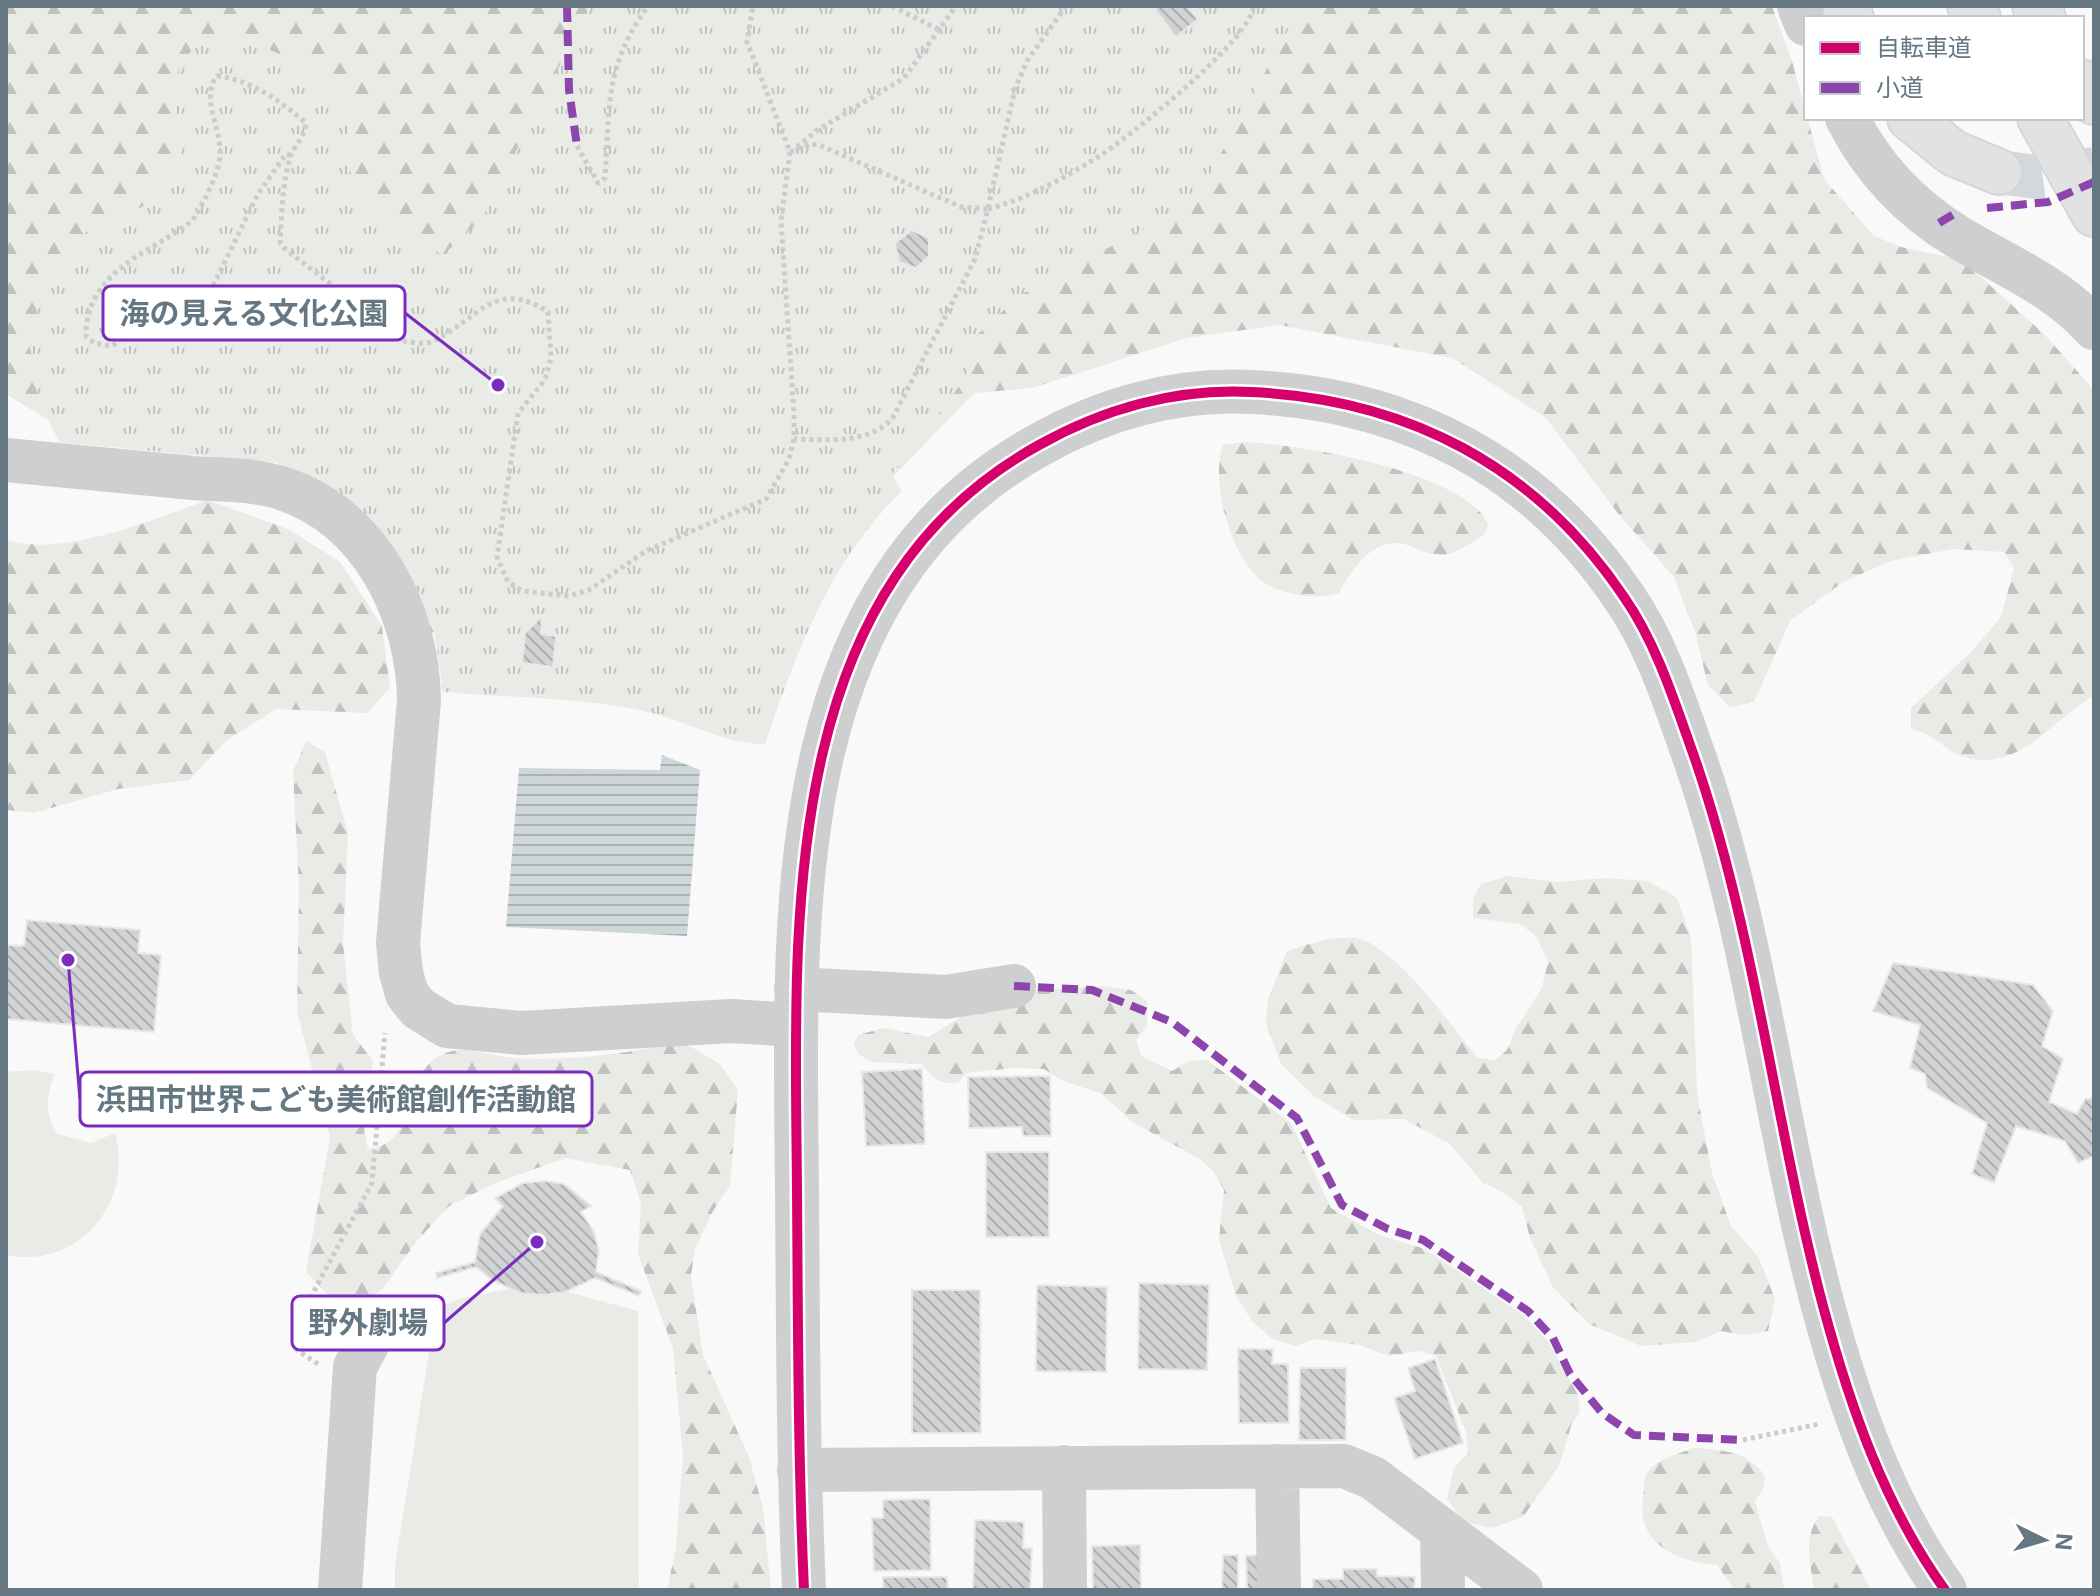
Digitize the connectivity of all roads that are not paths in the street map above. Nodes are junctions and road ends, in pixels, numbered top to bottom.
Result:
1 (1848, 120) edge
2 (1912, 120) edge
3 (2041, 120) edge
4 (1999, 172) tunnel mouth
5 (2094, 214) edge
6 (2094, 328) edge
7 (6, 460) edge
8 (1014, 986) dead end
9 (796, 1007) junction
10 (378, 1324) dead end
11 (1277, 1466) junction
12 (1064, 1467) junction
13 (799, 1470) junction
14 (1442, 1532) junction
15 (340, 1590) edge
16 (804, 1590) edge
17 (1065, 1590) edge
18 (1279, 1590) edge
19 (1443, 1590) edge
20 (1521, 1590) edge
21 (1945, 1590) edge

1 - 6 street
2 - 4 highway
3 - 5 highway
7 - 9 street
8 - 9 street
9 - 13 street
9 - 21 street
10 - 15 street
11 - 12 street
11 - 14 street
11 - 18 street
12 - 13 street
12 - 17 street
13 - 16 street
14 - 19 street
14 - 20 street

